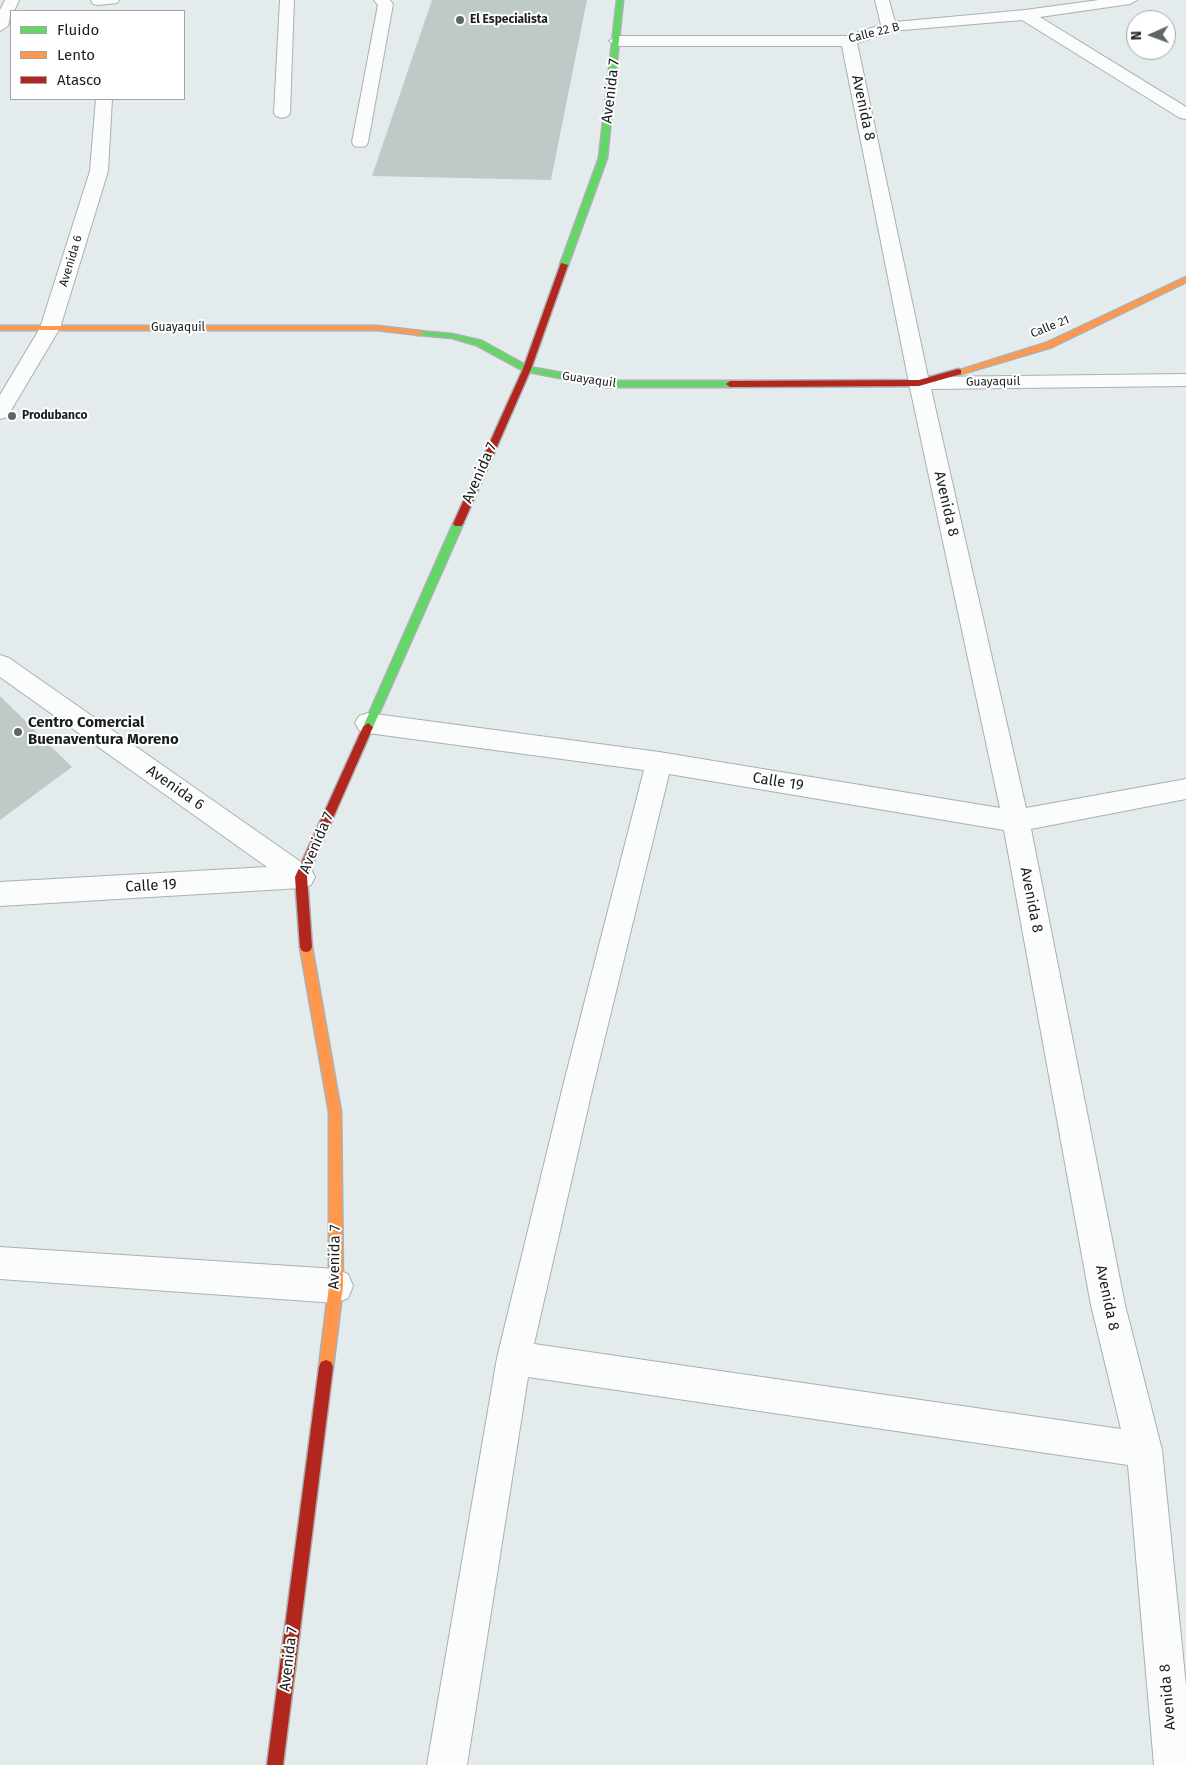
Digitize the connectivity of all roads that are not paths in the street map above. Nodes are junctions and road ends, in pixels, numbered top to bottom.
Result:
1 (12, 0) edge
2 (287, 0) edge
3 (380, 0) edge
4 (620, 0) edge
5 (882, 0) edge
6 (1130, 0) edge
7 (1025, 15) junction
8 (0, 26) edge
9 (889, 27) junction
10 (617, 41) junction
11 (849, 41) junction
12 (104, 100) edge
13 (282, 113) dead end
14 (1186, 114) edge
15 (360, 142) dead end
16 (1186, 279) edge
17 (0, 328) edge
18 (50, 328) junction
19 (527, 369) junction
20 (1186, 380) edge
21 (918, 383) junction
22 (0, 412) edge
23 (0, 664) edge
24 (368, 723) junction
25 (659, 762) junction
26 (1186, 789) edge
27 (1016, 821) junction
28 (301, 878) junction
29 (0, 894) edge
30 (0, 1263) edge
31 (336, 1286) junction
32 (514, 1358) junction
33 (1144, 1450) junction
34 (275, 1765) edge
35 (447, 1765) edge
36 (1174, 1765) edge

1 - 8 street
2 - 13 street
3 - 15 street
4 - 10 street, Avenida 7
5 - 9 street
6 - 7 street, Calle 22 B
7 - 9 street, Calle 22 B
7 - 14 street
9 - 11 street, Calle 22 B
10 - 11 street, Calle 22 B
10 - 19 street, Avenida 7
11 - 21 street, Avenida 8
12 - 18 street, Avenida 6
16 - 21 street, Calle 21
17 - 18 street, Guayaquil
18 - 19 street, Guayaquil
18 - 22 street, Avenida 6
19 - 21 street, Guayaquil
19 - 24 street, Avenida 7
20 - 21 street, Guayaquil
21 - 27 street, Avenida 8
23 - 28 street, Avenida 6
24 - 25 street, Calle 19
24 - 28 street, Avenida 7
25 - 27 street, Calle 19
25 - 32 street
26 - 27 street, Calle 19
27 - 33 street, Avenida 8
28 - 29 street, Calle 19
28 - 31 street, Avenida 7
30 - 31 street
31 - 34 street, Avenida 7
32 - 33 street
32 - 35 street
33 - 36 street, Avenida 8

